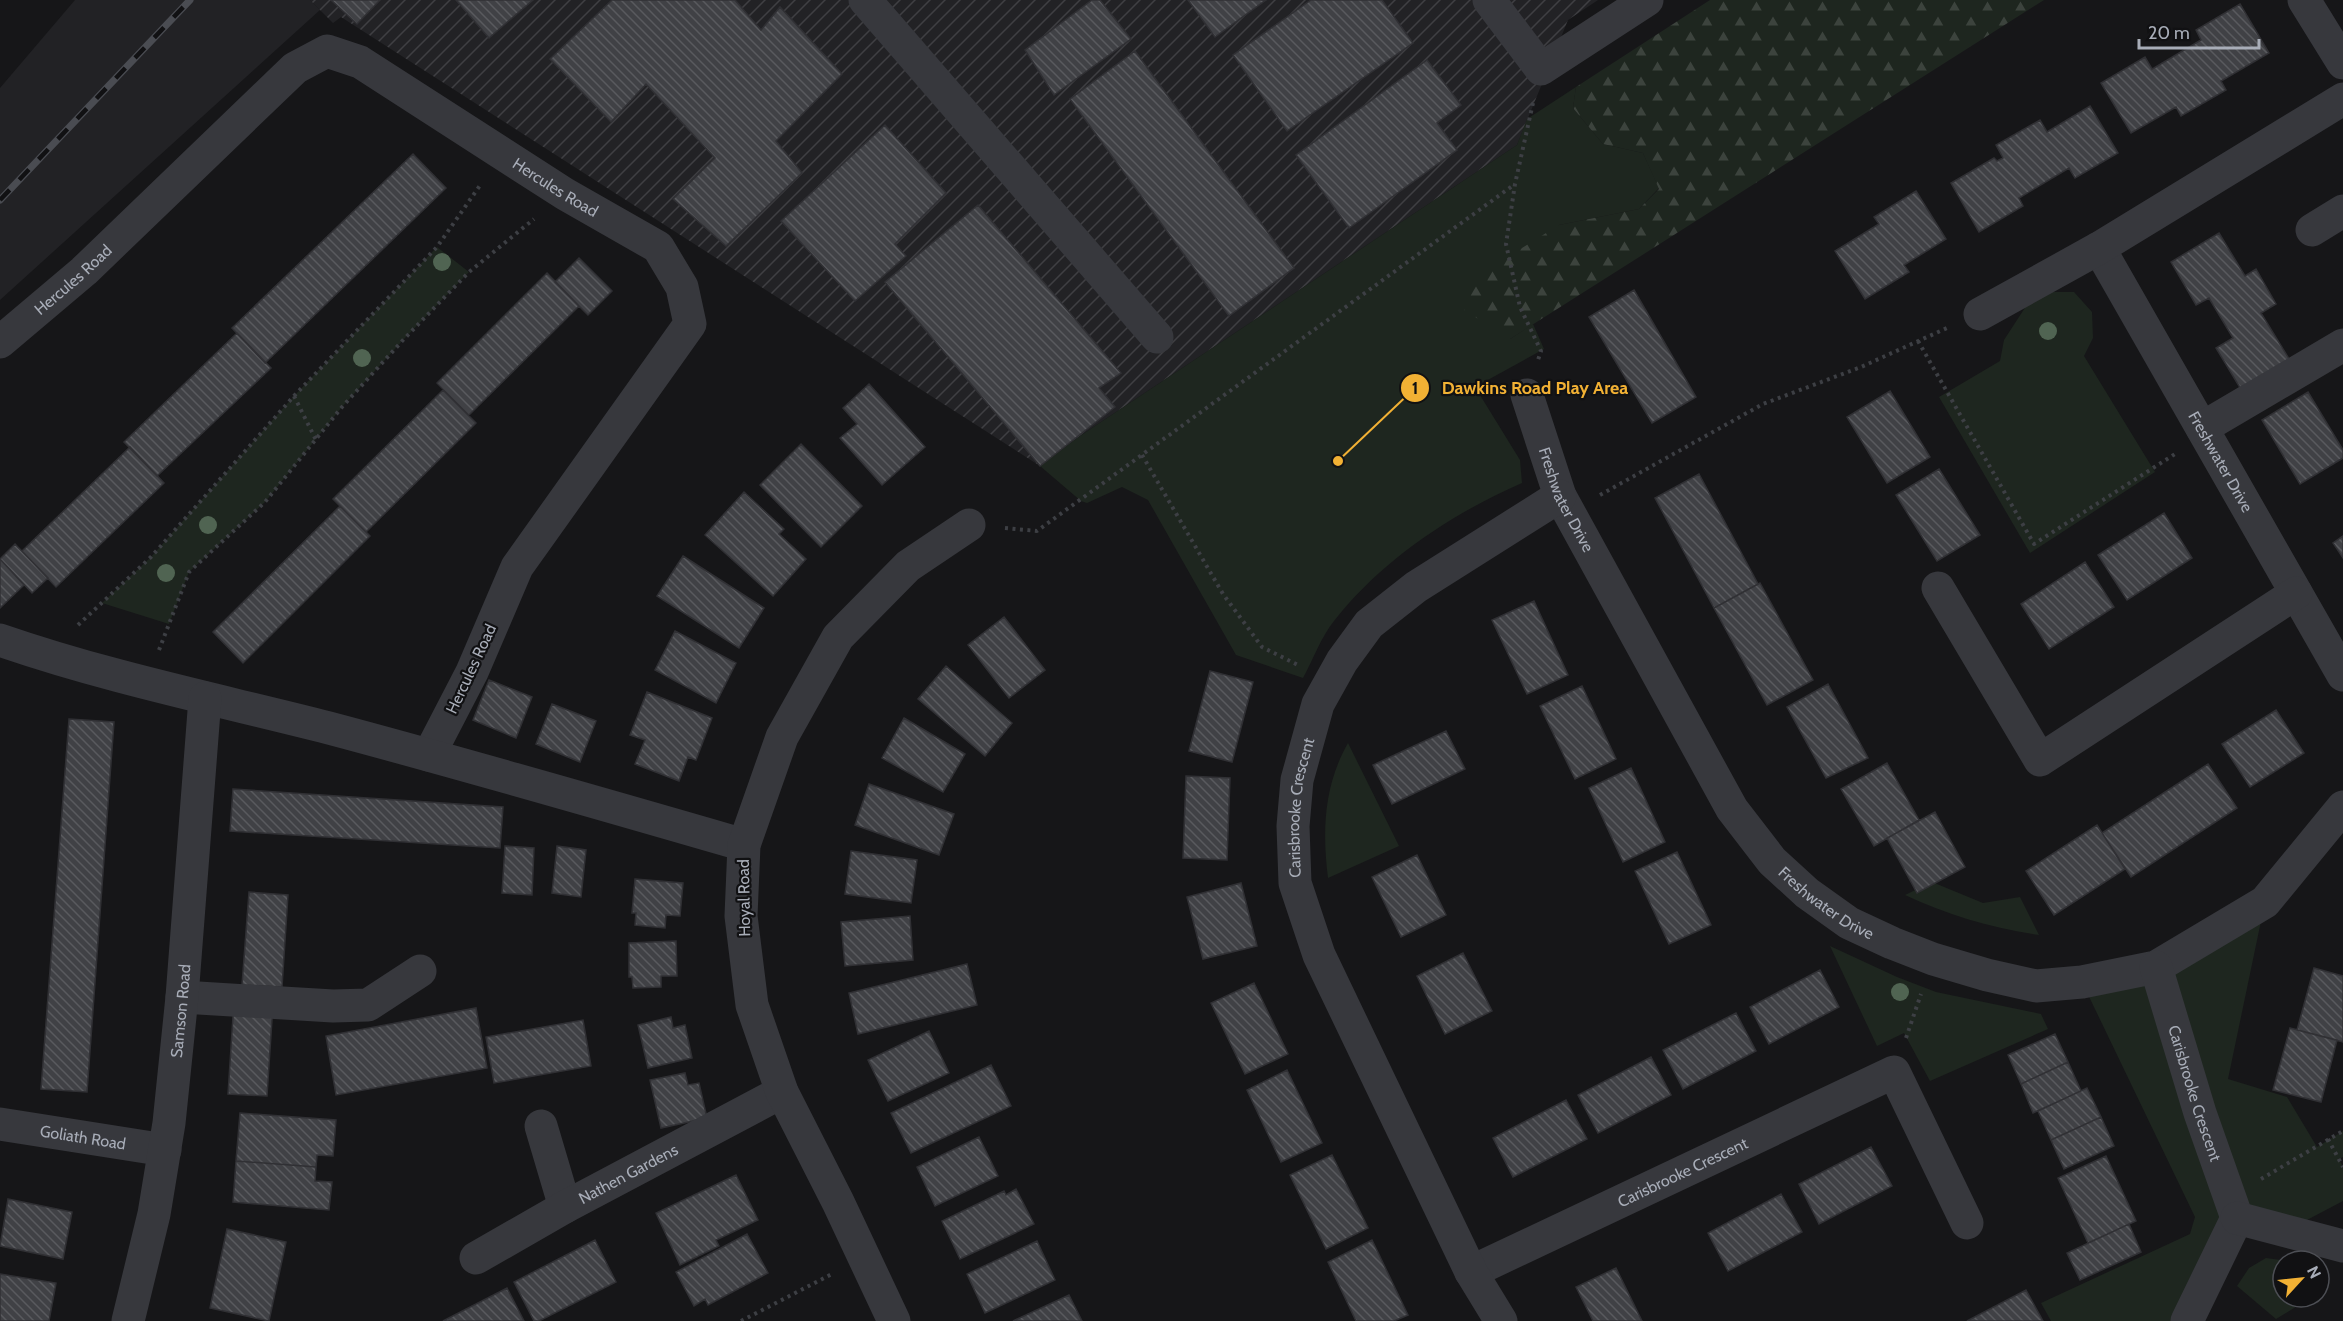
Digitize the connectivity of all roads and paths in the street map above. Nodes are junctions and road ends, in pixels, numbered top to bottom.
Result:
1 (865, 0) edge
2 (1489, 0) edge
3 (1647, 0) edge
4 (2304, 0) edge
5 (2343, 63) edge
6 (1541, 69) junction
7 (2343, 99) edge
8 (501, 154) junction
9 (1515, 184) junction
10 (565, 194) junction
11 (2343, 211) edge
12 (2312, 230) dead end
13 (2099, 248) junction
14 (1980, 314) joint
15 (1156, 337) dead end
16 (1918, 341) junction
17 (0, 342) edge
18 (2343, 345) edge
19 (1527, 395) joint
20 (294, 396) junction
21 (2204, 431) junction
22 (316, 440) junction
23 (1142, 455) junction
24 (1565, 504) junction
25 (969, 525) joint
26 (1938, 588) dead end
27 (2296, 593) junction
28 (0, 640) edge
29 (45, 656) junction
30 (2343, 675) edge
31 (1331, 680) junction
32 (147, 683) junction
33 (206, 698) junction
34 (429, 755) junction
35 (2343, 807) edge
36 (744, 845) junction
37 (1933, 959) junction
38 (2157, 967) junction
39 (420, 971) dead end
40 (182, 997) junction
41 (1894, 1072) junction
42 (782, 1092) junction
43 (0, 1124) edge
44 (541, 1126) dead end
45 (2343, 1131) edge
46 (2328, 1139) junction
47 (165, 1150) junction
48 (2343, 1167) edge
49 (565, 1207) junction
50 (2234, 1208) junction
51 (1967, 1223) dead end
52 (2343, 1246) edge
53 (864, 1257) junction
54 (476, 1258) dead end
55 (1471, 1272) junction
56 (128, 1321) edge
57 (741, 1321) edge
58 (894, 1321) edge
59 (1501, 1321) edge
60 (2187, 1321) edge

1 - 15 street
2 - 6 street
3 - 6 street
4 - 5 street
6 - 9 path
7 - 13 street
8 - 10 street, Hercules Road
8 - 17 street, Hercules Road
8 - 20 path
9 - 19 path
9 - 23 path
10 - 22 path
10 - 34 street, Hercules Road
11 - 12 street
13 - 14 street
13 - 21 street, Freshwater Drive
14 - 16 path
16 - 21 path
16 - 24 path
18 - 21 street
19 - 24 street, Freshwater Drive
20 - 22 path
20 - 29 path
21 - 27 street, Freshwater Drive
22 - 32 path
23 - 25 path
23 - 31 path
24 - 31 street, Carisbrooke Crescent
24 - 37 street, Freshwater Drive
25 - 36 street, Hoyal Road
26 - 27 street
27 - 30 street, Freshwater Drive
28 - 29 street
29 - 32 street
31 - 55 street, Carisbrooke Crescent
32 - 33 street
33 - 34 street
33 - 40 street, Samson Road
34 - 36 street
35 - 38 street, Freshwater Drive
36 - 42 street, Hoyal Road
37 - 38 street, Freshwater Drive
37 - 41 path
38 - 50 street, Carisbrooke Crescent
39 - 40 street
40 - 47 street, Samson Road
41 - 51 street
41 - 55 street, Carisbrooke Crescent
42 - 49 street, Nathen Gardens
42 - 53 street, Hoyal Road
43 - 47 street, Goliath Road
44 - 49 street
45 - 46 path
46 - 48 path
46 - 50 path
47 - 56 street, Samson Road
49 - 54 street, Nathen Gardens
50 - 52 street
50 - 60 street
53 - 57 path
53 - 58 street, Hoyal Road
55 - 59 street, Carisbrooke Crescent

